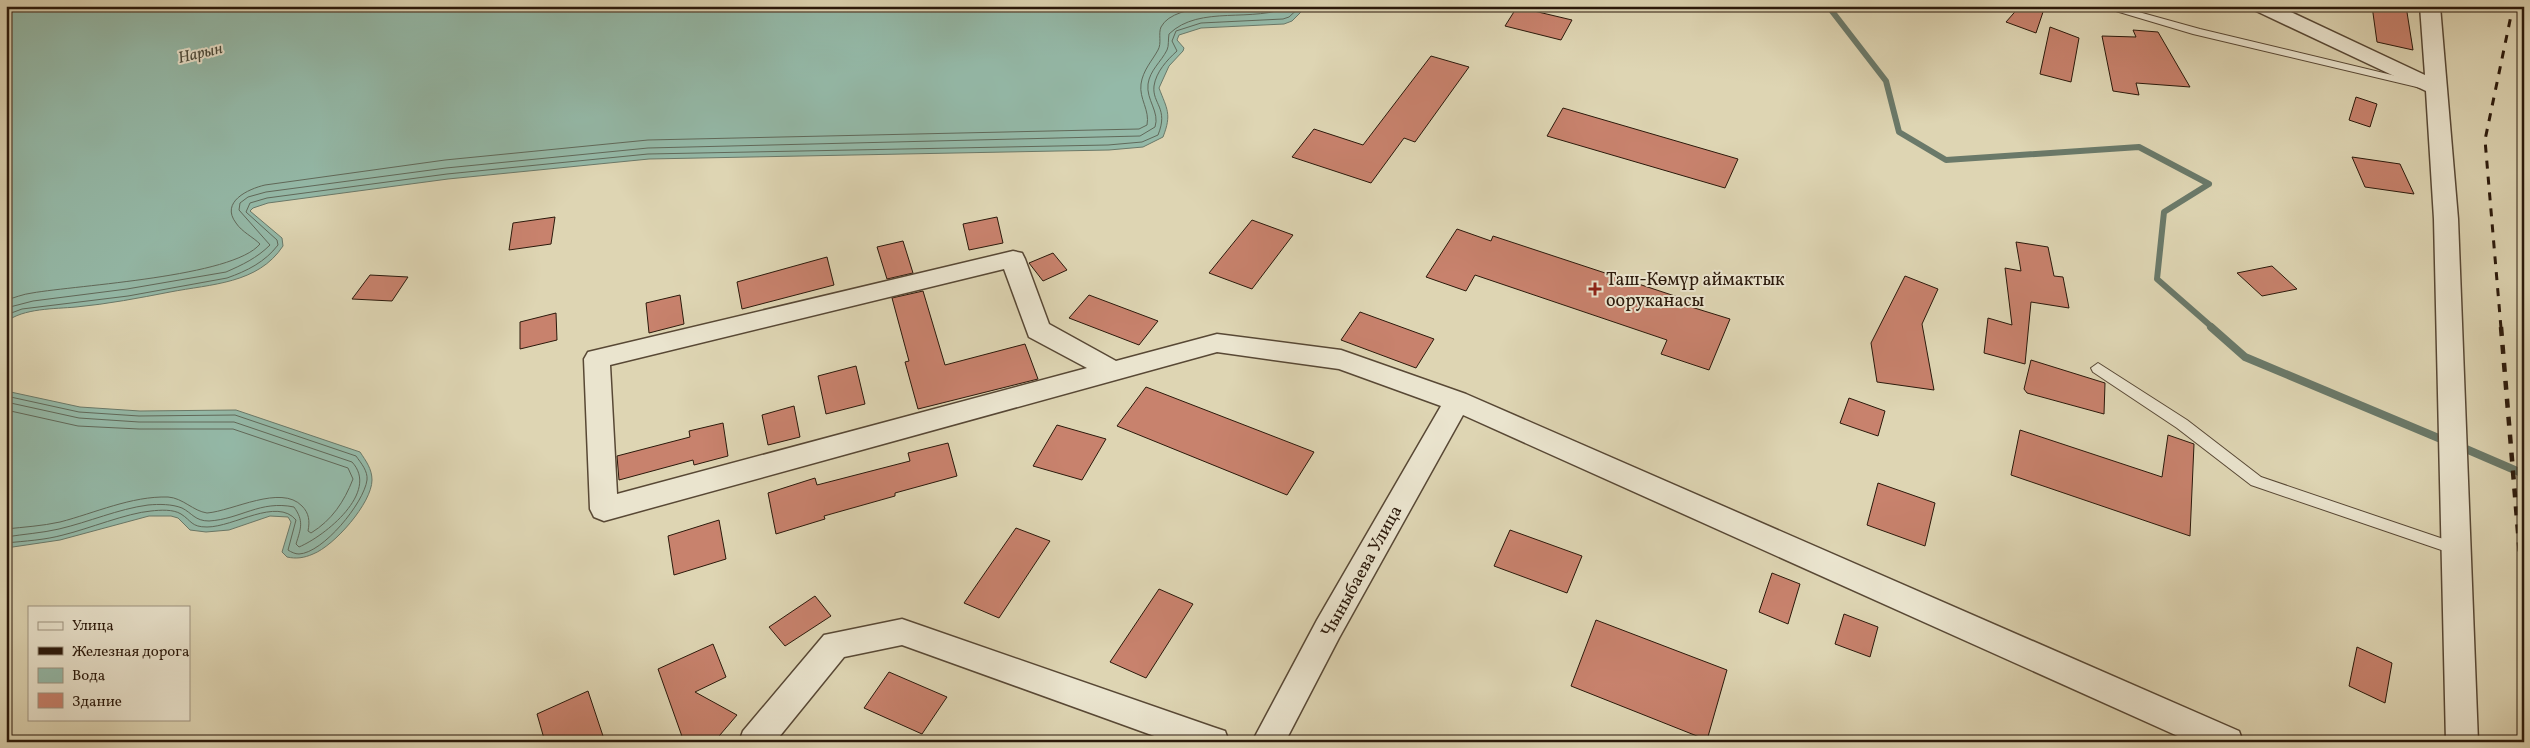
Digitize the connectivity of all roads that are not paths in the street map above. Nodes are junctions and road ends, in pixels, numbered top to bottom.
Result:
1 (2104, 6) edge
2 (2261, 6) edge
3 (2430, 6) edge
4 (2436, 88) junction
5 (2098, 368) dead end
6 (1114, 371) junction
7 (1457, 401) junction
8 (2456, 550) junction
9 (755, 742) edge
10 (1213, 742) edge
11 (1268, 742) edge
12 (2227, 742) edge
13 (2462, 742) edge

1 - 4 lane
2 - 4 street
3 - 4 street
4 - 8 street
5 - 8 lane
6 - 6 street
6 - 7 street
7 - 11 street, Чыныбаева Улица
7 - 12 street
8 - 13 street
9 - 10 street

